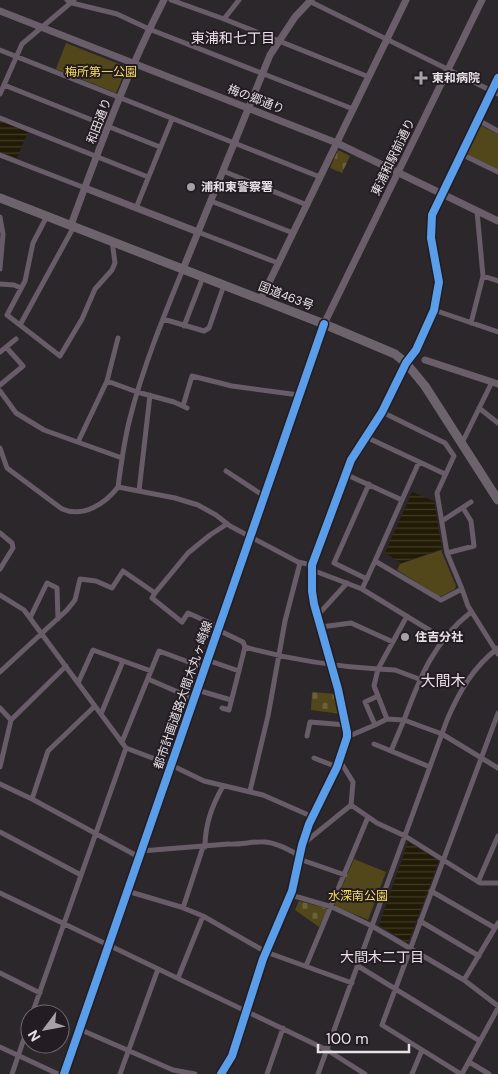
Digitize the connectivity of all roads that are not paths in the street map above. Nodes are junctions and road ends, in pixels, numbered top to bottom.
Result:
1 (164, 0) edge
2 (171, 0) edge
3 (239, 0) edge
4 (406, 0) edge
5 (482, 0) edge
6 (71, 1) edge
7 (310, 1) edge
8 (0, 11) edge
9 (224, 19) junction
10 (42, 27) junction
11 (149, 29) junction
12 (387, 40) junction
13 (279, 41) junction
14 (0, 50) edge
15 (16, 57) junction
16 (134, 65) junction
17 (448, 70) junction
18 (262, 72) junction
19 (369, 77) junction
20 (498, 78) edge
21 (4, 85) junction
22 (495, 93) edge
23 (0, 94) edge
24 (120, 97) junction
25 (248, 107) junction
26 (354, 109) junction
27 (0, 118) edge
28 (172, 118) junction
29 (478, 120) junction
30 (109, 127) junction
31 (498, 130) edge
32 (234, 143) junction
33 (337, 143) junction
34 (160, 147) junction
35 (461, 154) junction
36 (0, 155) edge
37 (97, 157) junction
38 (223, 171) junction
39 (398, 172) junction
40 (498, 172) edge
41 (148, 177) junction
42 (320, 177) junction
43 (85, 188) junction
44 (442, 193) junction
45 (0, 198) edge
46 (211, 201) junction
47 (307, 205) junction
48 (136, 208) junction
49 (477, 211) junction
50 (0, 216) edge
51 (47, 216) junction
52 (498, 221) edge
53 (71, 225) junction
54 (198, 232) junction
55 (293, 233) junction
56 (112, 241) junction
57 (278, 264) junction
58 (0, 269) edge
59 (183, 269) junction
60 (483, 276) junction
61 (202, 277) junction
62 (498, 281) edge
63 (0, 284) edge
64 (224, 285) junction
65 (21, 288) junction
66 (261, 299) junction
67 (434, 310) junction
68 (163, 319) junction
69 (471, 323) junction
70 (324, 324) junction
71 (20, 325) junction
72 (184, 326) junction
73 (498, 332) edge
74 (118, 338) dead end
75 (16, 339) dead end
76 (6, 346) junction
77 (0, 352) edge
78 (425, 360) dead end
79 (406, 362) junction
80 (107, 381) junction
81 (495, 383) edge
82 (0, 385) edge
83 (0, 391) edge
84 (137, 392) junction
85 (150, 395) junction
86 (299, 395) junction
87 (479, 408) junction
88 (382, 412) junction
89 (498, 423) edge
90 (366, 438) junction
91 (78, 442) junction
92 (462, 443) junction
93 (0, 448) edge
94 (122, 458) junction
95 (419, 462) junction
96 (226, 471) dead end
97 (345, 474) junction
98 (445, 474) junction
99 (369, 484) junction
100 (118, 487) junction
101 (495, 487) edge
102 (139, 491) junction
103 (264, 496) junction
104 (402, 500) junction
105 (498, 500) edge
106 (471, 502) dead end
107 (463, 508) junction
108 (442, 521) junction
109 (228, 524) junction
110 (0, 533) edge
111 (250, 536) junction
112 (447, 553) junction
113 (375, 561) junction
114 (300, 563) junction
115 (312, 568) junction
116 (0, 569) edge
117 (367, 578) junction
118 (347, 583) junction
119 (362, 589) junction
120 (462, 589) junction
121 (155, 593) junction
122 (0, 595) edge
123 (471, 612) junction
124 (317, 616) junction
125 (407, 616) junction
126 (30, 618) junction
127 (58, 619) junction
128 (321, 627) junction
129 (218, 628) junction
130 (42, 634) junction
131 (444, 639) junction
132 (393, 642) junction
133 (245, 646) junction
134 (497, 651) edge
135 (279, 656) junction
136 (207, 660) junction
137 (123, 661) junction
138 (0, 663) edge
139 (66, 666) junction
140 (332, 666) junction
141 (204, 668) junction
142 (378, 669) junction
143 (2, 670) edge
144 (151, 671) junction
145 (239, 671) junction
146 (148, 679) junction
147 (419, 680) junction
148 (78, 683) junction
149 (197, 690) junction
150 (378, 696) junction
151 (194, 699) junction
152 (231, 700) junction
153 (95, 706) junction
154 (0, 708) edge
155 (222, 708) dead end
156 (498, 713) edge
157 (101, 714) junction
158 (11, 720) junction
159 (387, 720) junction
160 (404, 720) junction
161 (346, 725) junction
162 (375, 725) junction
163 (442, 734) junction
164 (307, 736) dead end
165 (347, 737) junction
166 (122, 742) junction
167 (374, 744) dead end
168 (126, 748) junction
169 (391, 751) junction
170 (314, 758) dead end
171 (480, 758) junction
172 (340, 761) junction
173 (171, 765) junction
174 (337, 767) junction
175 (430, 767) junction
176 (0, 768) edge
177 (498, 768) edge
178 (0, 784) edge
179 (223, 786) junction
180 (250, 791) junction
181 (32, 799) junction
182 (351, 805) junction
183 (313, 817) junction
184 (368, 817) junction
185 (0, 832) edge
186 (96, 834) junction
187 (404, 836) junction
188 (498, 836) edge
189 (302, 845) junction
190 (204, 847) junction
191 (140, 854) junction
192 (299, 858) junction
193 (443, 860) junction
194 (345, 875) junction
195 (81, 876) junction
196 (478, 882) junction
197 (498, 883) edge
198 (127, 891) junction
199 (431, 891) junction
200 (0, 892) edge
201 (291, 895) junction
202 (332, 907) junction
203 (183, 908) junction
204 (203, 916) junction
205 (420, 921) junction
206 (64, 922) junction
207 (372, 926) junction
208 (496, 926) edge
209 (108, 945) junction
210 (410, 948) junction
211 (266, 952) junction
212 (479, 956) junction
213 (306, 966) junction
214 (358, 966) junction
215 (158, 969) junction
216 (0, 973) edge
217 (178, 978) junction
218 (464, 980) junction
219 (352, 982) junction
220 (396, 988) junction
221 (40, 993) junction
222 (36, 1004) edge
223 (498, 1007) edge
224 (247, 1011) junction
225 (283, 1028) junction
226 (80, 1029) junction
227 (480, 1041) junction
228 (0, 1047) edge
229 (128, 1049) junction
230 (20, 1050) edge
231 (327, 1050) junction
232 (422, 1050) junction
233 (18, 1056) junction
234 (469, 1062) junction
235 (175, 1072) edge
236 (12, 1074) edge
237 (58, 1074) edge
238 (64, 1074) edge
239 (120, 1074) edge
240 (196, 1074) edge
241 (221, 1074) edge
242 (267, 1074) edge
243 (318, 1074) edge
244 (365, 1074) edge
245 (412, 1074) edge
246 (462, 1074) edge
247 (489, 1074) edge

1 - 11 street, 和田通り
2 - 9 street
3 - 9 street
4 - 12 street
5 - 17 street, 東浦和駅前通り
6 - 10 street
6 - 11 street
7 - 12 street
7 - 13 street
8 - 10 street, 梅の郷通り
9 - 13 street
10 - 15 street
10 - 16 street, 梅の郷通り
11 - 16 street, 和田通り
11 - 18 street
12 - 17 street
12 - 19 street
13 - 18 street
13 - 19 street
14 - 15 street
15 - 21 street
15 - 24 street
16 - 24 street, 和田通り
16 - 25 street, 梅の郷通り
17 - 22 street
17 - 39 street, 東浦和駅前通り
18 - 25 street
18 - 26 street
19 - 26 street
20 - 22 street
21 - 23 street
21 - 30 street
22 - 29 street
24 - 28 street
24 - 30 street, 和田通り
25 - 32 street
25 - 33 street, 梅の郷通り
26 - 33 street
27 - 37 street
28 - 32 street
28 - 34 street
29 - 31 street
29 - 35 street
30 - 34 street
30 - 37 street, 和田通り
32 - 38 street
32 - 42 street
33 - 39 street, 梅の郷通り
33 - 42 street
34 - 41 street
35 - 40 street
35 - 44 street
36 - 43 street
37 - 41 street
37 - 43 street, 和田通り
38 - 46 street
38 - 47 street
39 - 44 street, 梅の郷通り
39 - 70 street, 東浦和駅前通り
41 - 48 street
42 - 47 street
43 - 48 street
43 - 53 street, 和田通り
44 - 49 street, 梅の郷通り
44 - 67 street
45 - 51 highway, 国道463号
46 - 54 street
46 - 55 street
47 - 55 street
48 - 54 street
49 - 52 street, 梅の郷通り
49 - 60 street
50 - 58 street
51 - 53 highway, 国道463号
51 - 65 street
53 - 56 highway, 国道463号
53 - 71 street
54 - 57 street
54 - 59 street
55 - 57 street
56 - 59 highway, 国道463号
56 - 71 street
57 - 66 street
59 - 61 highway, 国道463号
59 - 68 street
60 - 62 street
60 - 69 street
61 - 64 highway, 国道463号
61 - 72 street
63 - 65 street
64 - 66 highway, 国道463号
64 - 72 street
65 - 71 street
66 - 70 highway, 国道463号
67 - 69 street
67 - 79 street
68 - 72 street
68 - 84 street
69 - 73 street
70 - 79 highway, 国道463号
70 - 86 street, 都市計画道路大間木丸ヶ崎線
74 - 80 street
75 - 76 street
76 - 77 street
76 - 82 street
78 - 81 street
79 - 88 street
79 - 92 highway, 国道463号
80 - 84 street
80 - 91 street
81 - 87 street
83 - 91 street
84 - 85 street
84 - 94 street
85 - 86 street
85 - 102 street
86 - 103 street, 都市計画道路大間木丸ヶ崎線
87 - 89 street
87 - 92 street
88 - 90 street
88 - 98 street
90 - 95 street
90 - 97 street
91 - 94 street
92 - 101 highway, 国道463号
93 - 100 street
94 - 100 street
95 - 98 street
95 - 104 street
96 - 103 street
97 - 99 street
97 - 115 street
98 - 108 street
99 - 104 street
99 - 117 street
100 - 102 street
101 - 105 highway, 国道463号
102 - 109 street
103 - 111 street, 都市計画道路大間木丸ヶ崎線
104 - 113 street
106 - 107 street
107 - 108 street
107 - 112 street
108 - 112 street
109 - 111 street
109 - 121 street
110 - 116 street
111 - 114 street
111 - 129 street, 都市計画道路大間木丸ヶ崎線
112 - 120 street
113 - 117 street
113 - 120 street
114 - 115 street
114 - 135 street
115 - 118 street
115 - 124 street
117 - 119 street
118 - 119 street
118 - 124 street
119 - 125 street
120 - 123 street
121 - 127 street
121 - 129 street
122 - 126 street
123 - 131 street
123 - 134 street
124 - 128 street
125 - 131 street
125 - 132 street
126 - 127 street
126 - 130 street
127 - 130 street
128 - 132 street
128 - 140 street
129 - 133 street
129 - 136 street, 都市計画道路大間木丸ヶ崎線
130 - 139 street
130 - 143 street
131 - 147 street
132 - 142 street
133 - 135 street
133 - 145 street
134 - 163 street
135 - 140 street
135 - 180 street
136 - 141 street, 都市計画道路大間木丸ヶ崎線
136 - 145 street
137 - 144 street
137 - 148 street
137 - 157 street
138 - 143 street
139 - 148 street
139 - 158 street
140 - 142 street
140 - 161 street
141 - 144 street
141 - 149 street, 都市計画道路大間木丸ヶ崎線
142 - 147 street
142 - 150 street
144 - 146 street
145 - 152 street
146 - 151 street
146 - 166 street
147 - 160 street
148 - 153 street
149 - 151 street, 都市計画道路大間木丸ヶ崎線
149 - 152 street
150 - 159 street
150 - 162 street
151 - 173 street, 都市計画道路大間木丸ヶ崎線
152 - 155 street
153 - 157 street
153 - 181 street
154 - 158 street
156 - 171 street
157 - 166 street
158 - 176 street
159 - 160 street
159 - 162 street
160 - 163 street
160 - 169 street
161 - 164 street
161 - 165 street
162 - 165 street
163 - 171 street
163 - 175 street
165 - 172 street
166 - 168 street
167 - 169 street
168 - 173 street
168 - 186 street
169 - 175 street
170 - 174 street
171 - 177 street
171 - 193 street
172 - 174 street
172 - 182 street
173 - 179 street
173 - 191 street, 都市計画道路大間木丸ヶ崎線
174 - 183 street
175 - 187 street
178 - 181 street
179 - 180 street
179 - 190 street
180 - 183 street
181 - 186 street
182 - 184 street
182 - 189 street
183 - 189 street
184 - 187 street
184 - 194 street
185 - 195 street
186 - 191 street
186 - 195 street
187 - 193 street
187 - 207 street
188 - 196 street
189 - 192 street
190 - 191 street
190 - 192 street
190 - 203 street
191 - 198 street, 都市計画道路大間木丸ヶ崎線
192 - 194 street
192 - 201 street
193 - 196 street
193 - 199 street
194 - 202 street
195 - 206 street
196 - 197 street
198 - 203 street
198 - 209 street, 都市計画道路大間木丸ヶ崎線
199 - 205 street
199 - 208 street
200 - 206 street
201 - 202 street
201 - 211 street
202 - 207 street
202 - 213 street
203 - 204 street
204 - 211 street
204 - 217 street
205 - 210 street
205 - 212 street
206 - 209 street
206 - 221 street
207 - 210 street
207 - 214 street
208 - 212 street
209 - 215 street
209 - 226 street, 都市計画道路大間木丸ヶ崎線
210 - 218 street
210 - 220 street
211 - 213 street
211 - 224 street
212 - 218 street
213 - 219 street
214 - 219 street
214 - 220 street
215 - 217 street
215 - 229 street
216 - 221 street
217 - 224 street
218 - 223 street
219 - 231 street
220 - 227 street
220 - 232 street
221 - 222 street
223 - 227 street
224 - 225 street
224 - 241 street
225 - 231 street
225 - 242 street
226 - 229 street
226 - 238 street, 都市計画道路大間木丸ヶ崎線
227 - 234 street
228 - 233 street
229 - 235 street
229 - 239 street
230 - 233 street
231 - 243 street
231 - 244 street
232 - 245 street
232 - 246 street
233 - 236 street
233 - 237 street
234 - 246 street
234 - 247 street
235 - 240 street

